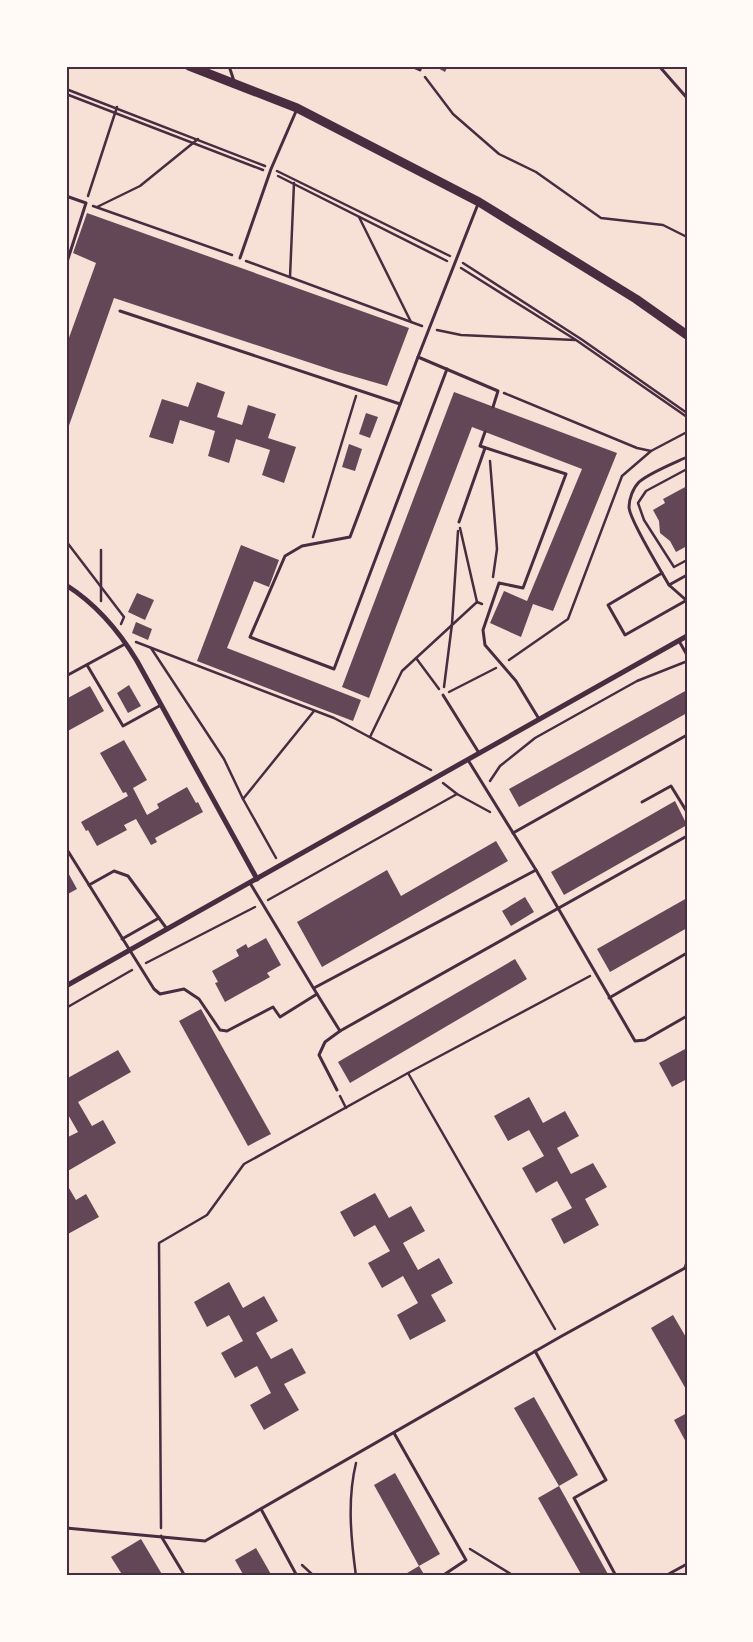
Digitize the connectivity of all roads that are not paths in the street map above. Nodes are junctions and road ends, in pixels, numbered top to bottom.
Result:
1 (189, 66) edge
2 (230, 66) edge
3 (411, 66) edge
4 (659, 66) edge
5 (420, 68) edge
6 (235, 84) junction
7 (687, 98) edge
8 (297, 108) junction
9 (66, 196) edge
10 (479, 202) junction
11 (240, 258) road end
12 (66, 265) edge
13 (120, 311) dead end
14 (687, 335) edge
15 (418, 357) junction
16 (447, 369) junction
17 (400, 404) junction
18 (493, 407) dead end
19 (485, 432) dead end
20 (487, 448) junction
21 (687, 457) edge
22 (459, 522) road end
23 (662, 573) junction
24 (687, 575) edge
25 (66, 585) edge
26 (669, 585) junction
27 (687, 600) edge
28 (687, 636) edge
29 (679, 641) junction
30 (126, 644) junction
31 (687, 656) edge
32 (87, 665) junction
33 (66, 676) edge
34 (443, 695) road end
35 (161, 705) junction
36 (539, 720) junction
37 (687, 735) edge
38 (479, 753) junction
39 (468, 760) junction
40 (642, 802) dead end
41 (687, 812) edge
42 (512, 833) junction
43 (687, 836) edge
44 (66, 848) edge
45 (536, 870) junction
46 (257, 879) junction
47 (250, 884) junction
48 (89, 885) junction
49 (558, 910) junction
50 (159, 918) junction
51 (167, 929) junction
52 (122, 939) junction
53 (129, 951) junction
54 (687, 953) edge
55 (66, 986) edge
56 (314, 988) junction
57 (317, 994) junction
58 (609, 998) junction
59 (687, 1016) edge
60 (340, 1031) junction
61 (337, 1090) road end
62 (687, 1262) edge
63 (686, 1269) edge
64 (535, 1351) junction
65 (394, 1433) junction
66 (261, 1509) junction
67 (66, 1528) edge
68 (161, 1536) junction
69 (687, 1564) edge
70 (185, 1576) edge
71 (298, 1576) edge
72 (442, 1576) edge
73 (616, 1576) edge
74 (664, 1576) edge

1 - 6 main road
2 - 6 lane
3 - 5 lane
4 - 7 lane
6 - 8 main road
8 - 10 main road
8 - 11 lane
9 - 12 lane
10 - 14 main road
10 - 15 lane
13 - 17 lane
15 - 16 lane
15 - 17 lane
16 - 17 lane
16 - 18 lane
19 - 20 lane
20 - 22 lane
20 - 36 lane
21 - 23 lane
23 - 26 lane
23 - 27 lane
24 - 26 lane
25 - 30 street
26 - 27 lane
28 - 29 street
29 - 31 lane
29 - 36 street
30 - 32 lane
30 - 35 street
32 - 33 lane
32 - 35 lane
34 - 38 lane
35 - 46 street
36 - 38 street
37 - 42 lane
38 - 39 street
39 - 42 lane
39 - 46 street
40 - 41 lane
42 - 45 lane
43 - 49 lane
44 - 48 lane
45 - 49 lane
45 - 56 lane
46 - 47 street
47 - 51 street
47 - 56 lane
48 - 50 lane
48 - 52 lane
49 - 58 lane
49 - 60 lane
50 - 51 lane
50 - 52 lane
51 - 53 street
52 - 53 lane
53 - 55 street
53 - 57 lane
54 - 58 lane
56 - 57 lane
57 - 60 lane
58 - 59 lane
60 - 61 lane
62 - 63 lane
63 - 64 lane
64 - 65 lane
64 - 73 lane
65 - 66 lane
65 - 72 lane
66 - 68 lane
66 - 71 lane
67 - 68 lane
68 - 70 lane
69 - 74 lane

